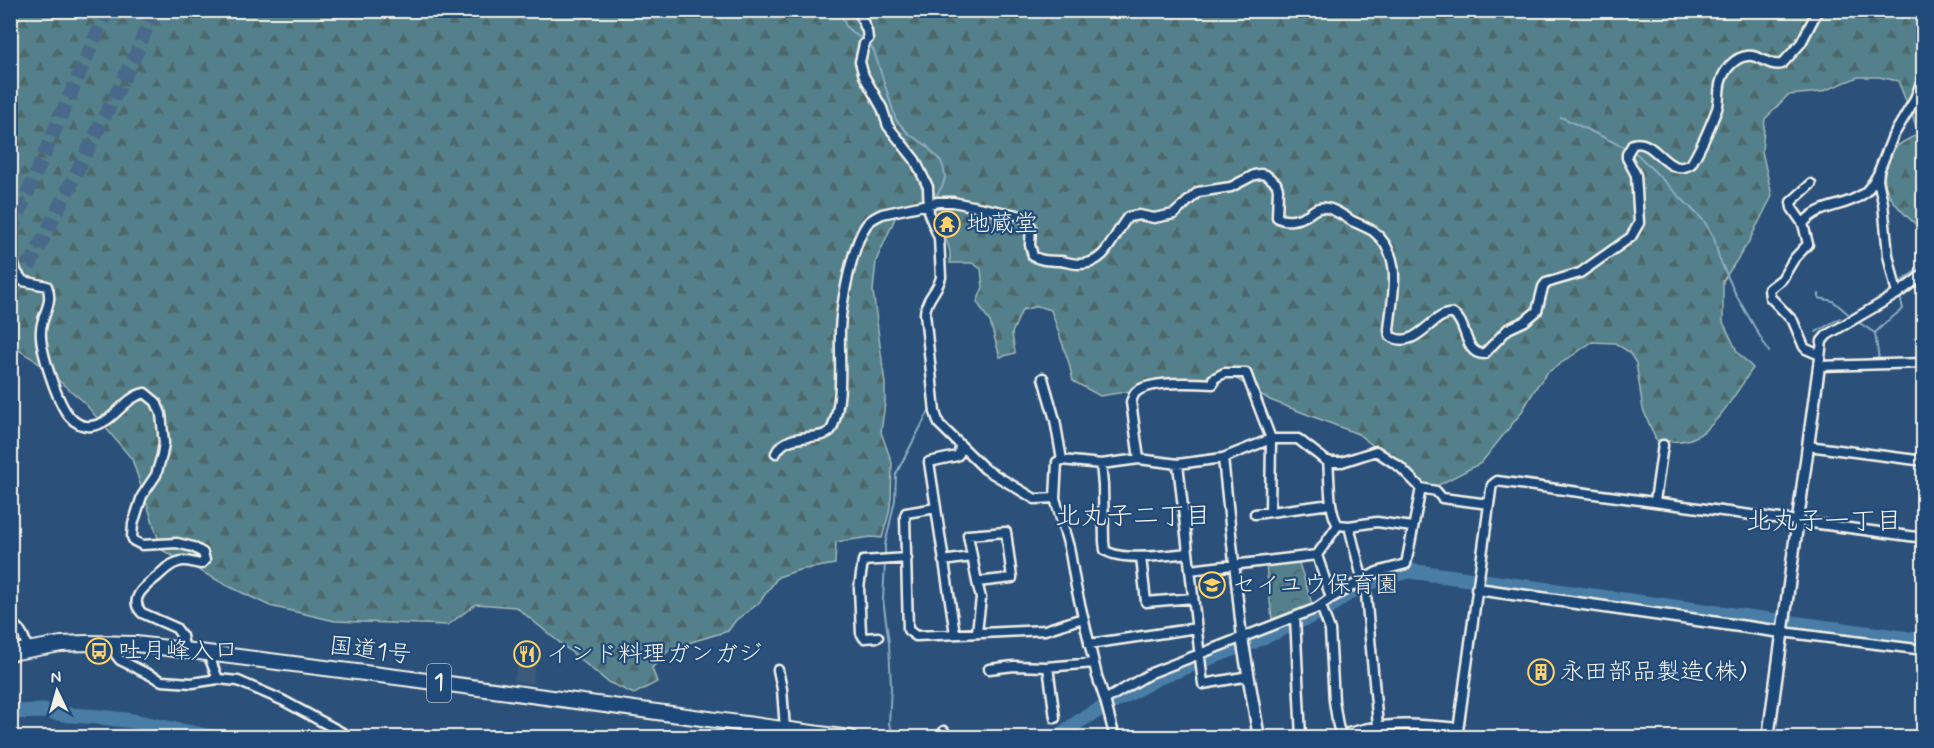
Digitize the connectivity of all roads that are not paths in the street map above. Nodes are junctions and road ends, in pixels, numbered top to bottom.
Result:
1 (858, 10) edge
2 (1818, 10) edge
3 (1923, 75) edge
4 (1879, 171) junction
5 (1811, 184) dead end
6 (928, 205) junction
7 (1803, 224) junction
8 (10, 254) edge
9 (1923, 274) edge
10 (1897, 294) junction
11 (1820, 360) junction
12 (1923, 363) edge
13 (1043, 378) dead end
14 (1271, 439) junction
15 (1663, 445) dead end
16 (960, 446) junction
17 (1808, 446) junction
18 (776, 453) dead end
19 (1223, 458) junction
20 (1139, 459) junction
21 (1062, 460) junction
22 (1328, 461) junction
23 (1923, 461) edge
24 (1101, 464) junction
25 (1178, 464) junction
26 (1421, 488) junction
27 (1055, 498) junction
28 (1655, 501) junction
29 (1331, 504) junction
30 (1489, 504) junction
31 (936, 508) junction
32 (1270, 512) junction
33 (1254, 514) dead end
34 (1798, 521) junction
35 (1338, 525) junction
36 (1350, 526) junction
37 (1412, 527) junction
38 (1923, 538) edge
39 (1188, 554) junction
40 (1317, 555) junction
41 (971, 556) junction
42 (1141, 557) junction
43 (907, 558) junction
44 (943, 561) junction
45 (1234, 565) junction
46 (1190, 570) junction
47 (976, 582) junction
48 (1478, 582) junction
49 (1364, 585) junction
50 (1193, 598) junction
51 (1331, 598) junction
52 (1321, 606) junction
53 (1295, 617) junction
54 (1083, 618) junction
55 (10, 623) edge
56 (1783, 625) junction
57 (1197, 628) junction
58 (977, 632) junction
59 (955, 634) junction
60 (878, 637) dead end
61 (1242, 638) junction
62 (113, 643) junction
63 (1089, 644) junction
64 (27, 649) junction
65 (1923, 650) edge
66 (185, 651) junction
67 (10, 654) edge
68 (208, 654) junction
69 (1201, 659) junction
70 (1094, 663) junction
71 (1048, 667) junction
72 (989, 669) dead end
73 (778, 670) dead end
74 (1249, 676) junction
75 (218, 679) junction
76 (1106, 704) junction
77 (1055, 718) dead end
78 (1378, 726) junction
79 (785, 729) junction
80 (1457, 733) edge
81 (1338, 736) edge
82 (352, 738) edge
83 (850, 738) edge
84 (1115, 738) edge
85 (1259, 738) edge
86 (1301, 738) edge
87 (1768, 738) edge

1 - 6 street
2 - 6 street
3 - 4 street
4 - 7 street
4 - 10 street
5 - 7 street
6 - 16 street
6 - 18 street
7 - 11 street
8 - 66 street
9 - 10 street
10 - 11 street
11 - 12 street
11 - 17 street
13 - 21 street
14 - 19 street
14 - 20 street
14 - 22 street
14 - 32 street
15 - 28 street
16 - 27 street
16 - 31 street
17 - 23 street
17 - 34 street
19 - 25 street
19 - 45 street
20 - 24 street
20 - 25 street
21 - 24 street
21 - 27 street
22 - 26 street
22 - 29 street
24 - 42 street
25 - 39 street
26 - 30 street
26 - 37 street
27 - 54 street
28 - 30 street
28 - 34 street
29 - 32 street
29 - 35 street
30 - 48 street
31 - 43 street
31 - 44 street
32 - 33 street
34 - 38 street
34 - 56 street
35 - 36 street
35 - 40 street
36 - 37 street
36 - 49 street
37 - 49 street
39 - 42 street
39 - 46 street
40 - 45 street
40 - 51 street
41 - 44 street
41 - 47 street
41 - 47 street
42 - 50 street
43 - 59 street
43 - 60 street
44 - 59 street
45 - 46 street
45 - 61 street
46 - 50 street
47 - 58 street
48 - 56 street
48 - 80 street
49 - 51 street
49 - 78 street
50 - 57 street
51 - 52 street
52 - 53 street
52 - 81 street
53 - 61 street
53 - 86 street
54 - 58 street
54 - 63 street
55 - 64 street
56 - 65 street
56 - 87 street
57 - 63 street
57 - 69 street
58 - 59 street
61 - 69 street
61 - 74 street
62 - 64 highway, 国道1号 / 1
62 - 66 highway, 国道1号 / 1
62 - 75 street
63 - 70 street
64 - 67 highway, 国道1号 / 1
66 - 68 highway, 国道1号 / 1
68 - 75 street
68 - 79 highway, 国道1号 / 1
69 - 74 street
69 - 76 street
70 - 71 street
70 - 76 street
71 - 72 street
71 - 77 street
73 - 79 street
74 - 85 street
75 - 82 street
76 - 84 street
78 - 80 street
78 - 81 street
79 - 83 highway, 国道1号 / 1

